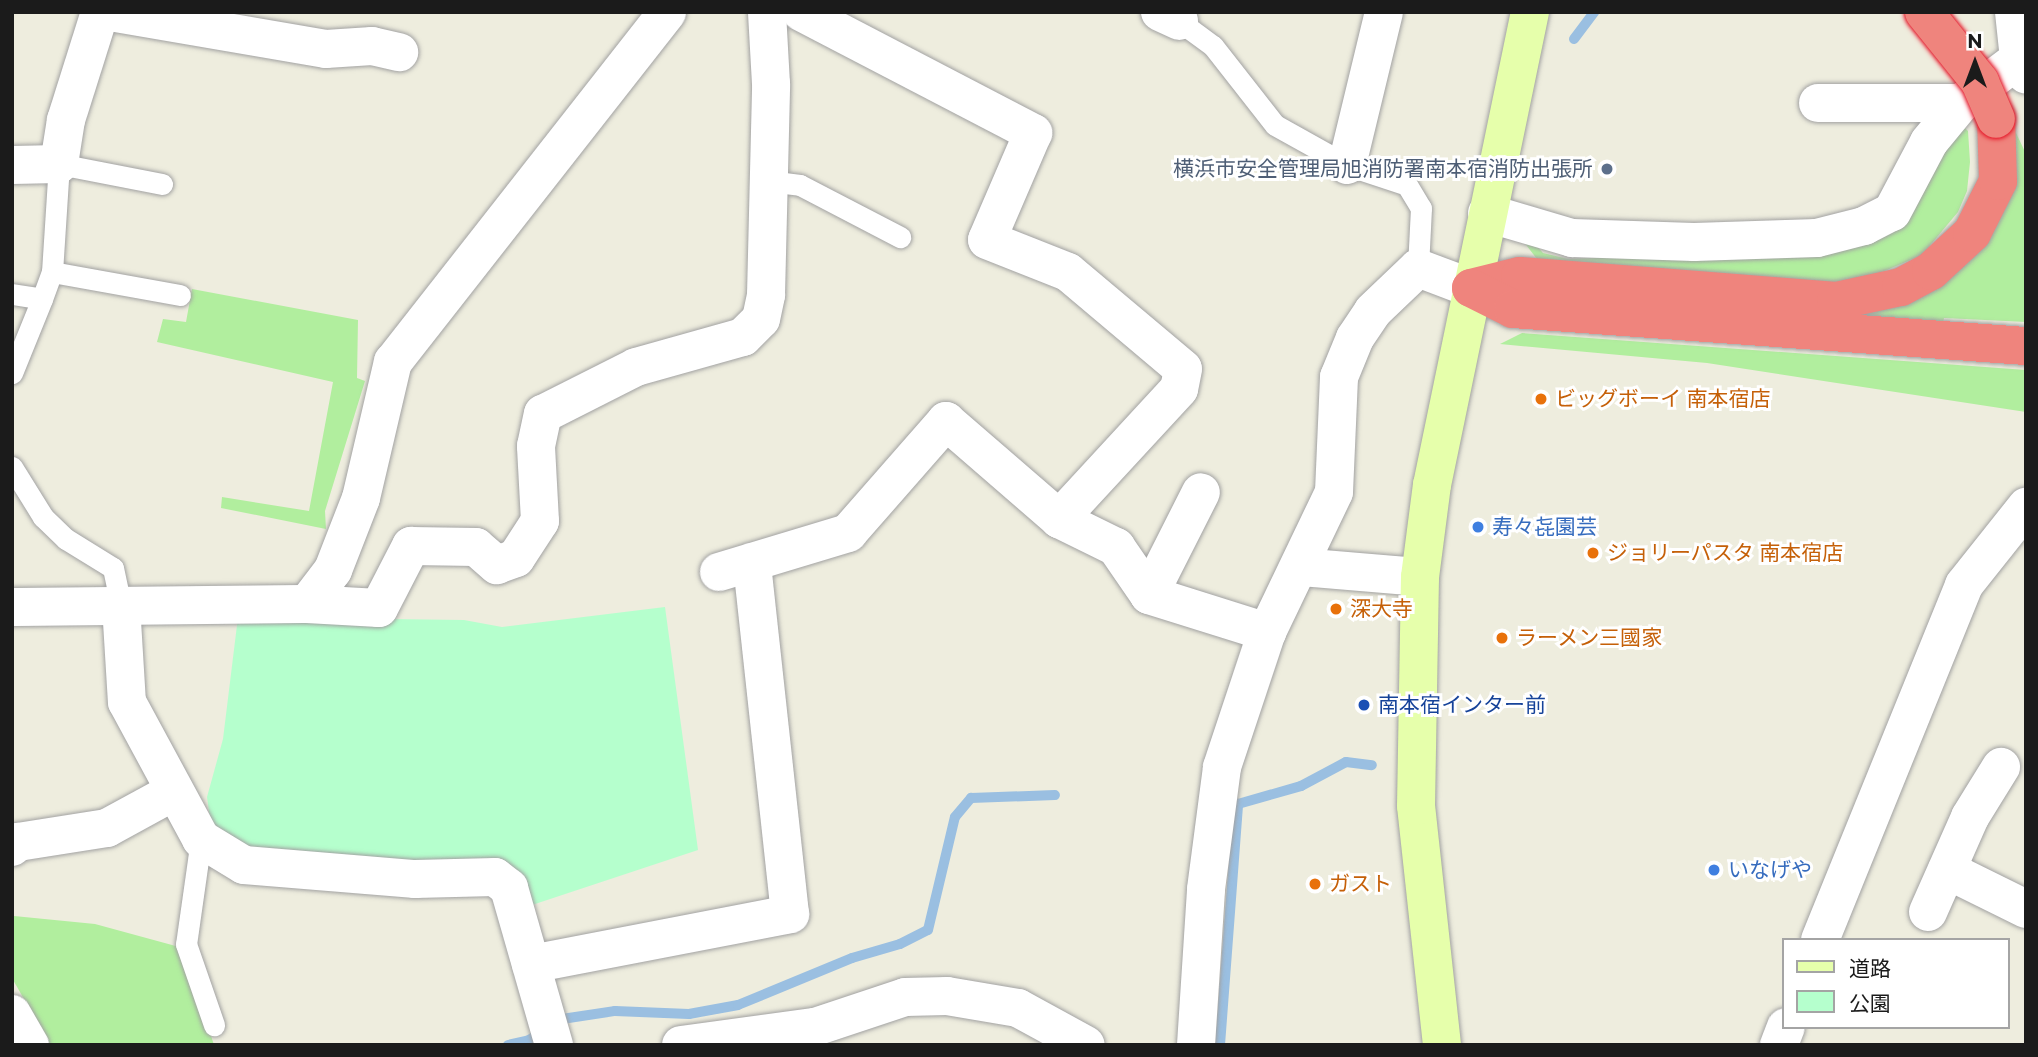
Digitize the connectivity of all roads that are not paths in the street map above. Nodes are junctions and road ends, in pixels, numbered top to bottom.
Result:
1 (100, 12) edge
2 (110, 12) edge
3 (667, 12) edge
4 (767, 12) edge
5 (801, 12) edge
6 (1384, 12) edge
7 (1530, 12) edge
8 (1924, 12) edge
9 (2014, 12) edge
10 (1170, 17) edge
11 (399, 51) dead end
12 (2022, 67) edge
13 (1818, 103) dead end
14 (1961, 103) junction
15 (59, 164) junction
16 (12, 165) edge
17 (1346, 165) junction
18 (768, 181) junction
19 (162, 184) dead end
20 (1486, 213) junction
21 (900, 237) dead end
22 (1418, 268) junction
23 (52, 272) junction
24 (1471, 288) junction
25 (12, 293) edge
26 (180, 295) dead end
27 (42, 299) junction
28 (2026, 346) edge
29 (12, 373) edge
30 (12, 467) edge
31 (1201, 492) dead end
32 (2026, 507) edge
33 (1059, 519) junction
34 (1300, 567) junction
35 (1420, 576) junction
36 (1149, 595) junction
37 (307, 604) junction
38 (121, 605) junction
39 (12, 607) edge
40 (1267, 632) junction
41 (2001, 767) dead end
42 (175, 791) junction
43 (201, 839) junction
44 (12, 847) edge
45 (1947, 870) junction
46 (2026, 909) edge
47 (1928, 912) dead end
48 (1821, 938) edge
49 (531, 964) junction
50 (12, 1014) edge
51 (214, 1025) dead end
52 (1071, 1042) edge
53 (30, 1045) edge
54 (554, 1045) edge
55 (681, 1045) edge
56 (1196, 1045) edge
57 (1442, 1045) edge

1 - 15 street
2 - 11 street
3 - 37 street
4 - 18 street
5 - 33 street
6 - 17 street
7 - 20 street
8 - 24 highway, bridge
9 - 12 street
10 - 17 lane
12 - 14 street
13 - 14 street
14 - 20 street
15 - 16 street
15 - 19 lane
15 - 23 lane
17 - 22 lane
18 - 21 lane
18 - 37 street
20 - 24 street
22 - 24 street
22 - 34 street
23 - 26 lane
23 - 27 lane
24 - 28 highway
24 - 35 street
25 - 27 lane
27 - 29 lane
30 - 38 lane
31 - 36 street
32 - 48 street
33 - 36 street
33 - 49 street
34 - 35 street
34 - 40 street
35 - 57 street
36 - 40 street
37 - 38 street
38 - 39 street
38 - 42 street
40 - 56 street
41 - 45 street
42 - 43 street
42 - 44 street
43 - 49 street
43 - 51 lane
45 - 46 street
45 - 47 street
49 - 54 street
50 - 53 street
52 - 55 street

